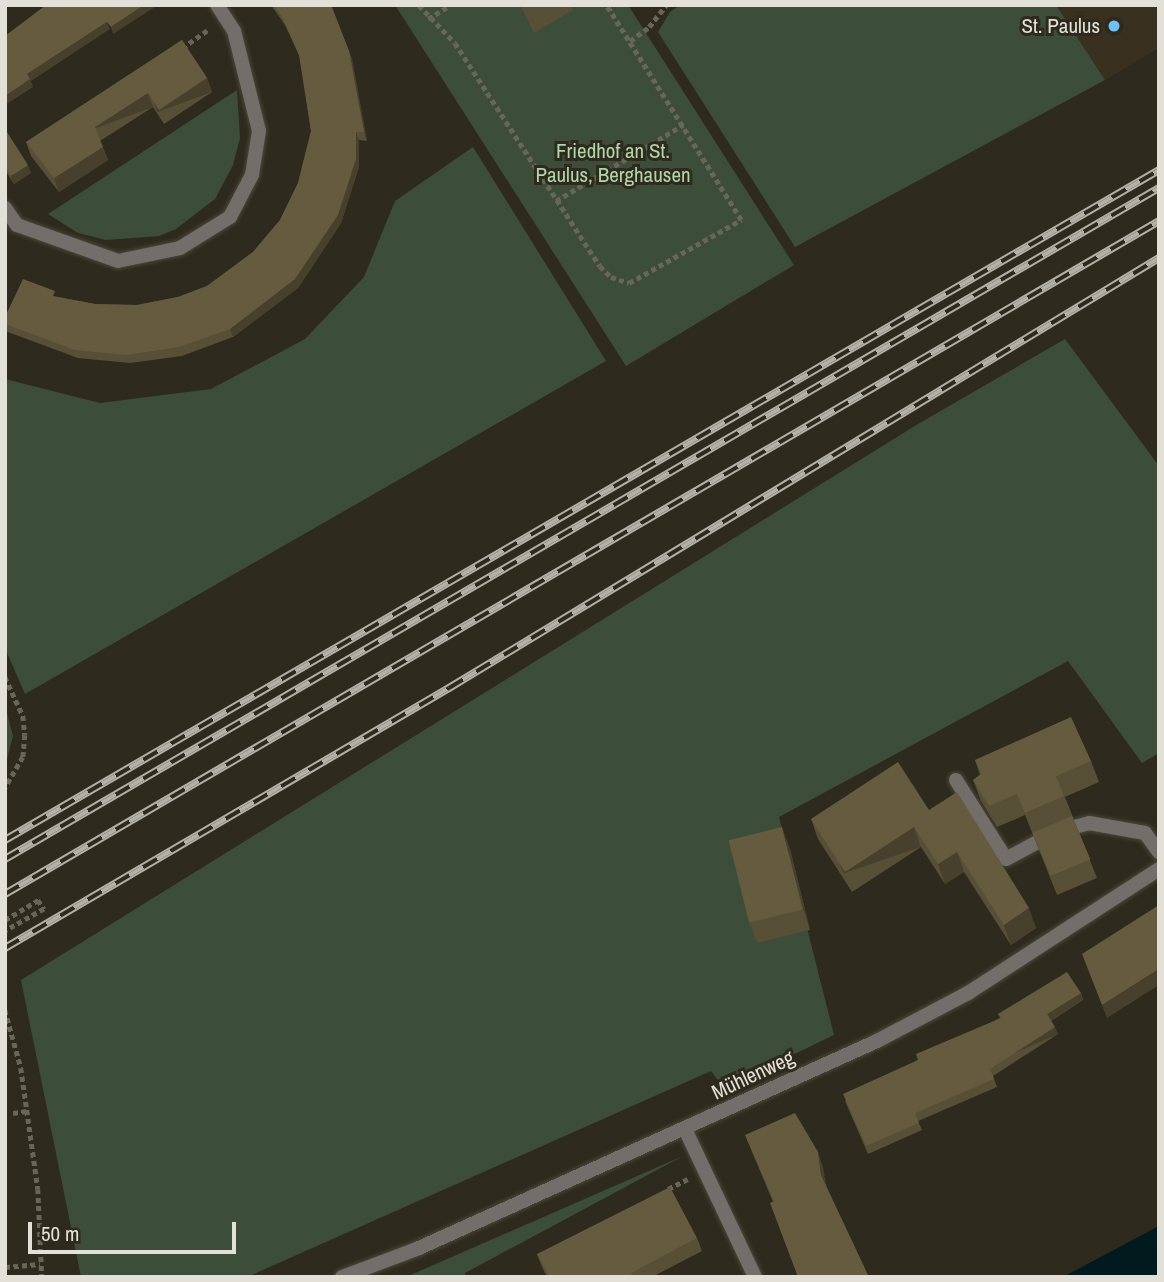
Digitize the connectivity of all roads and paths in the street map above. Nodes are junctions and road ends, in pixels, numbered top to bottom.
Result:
1 (217, 5) edge
2 (419, 5) edge
3 (450, 5) edge
4 (606, 5) edge
5 (666, 5) edge
6 (227, 18) junction
7 (428, 19) junction
8 (630, 41) junction
9 (171, 55) edge
10 (682, 125) junction
11 (556, 201) junction
12 (5, 208) edge
13 (5, 677) edge
14 (956, 780) dead end
15 (5, 788) edge
16 (1159, 852) edge
17 (1159, 869) edge
18 (5, 920) edge
19 (5, 932) edge
20 (5, 1010) edge
21 (27, 1111) junction
22 (13, 1114) dead end
23 (685, 1129) junction
24 (704, 1171) junction
25 (660, 1193) edge
26 (40, 1264) junction
27 (5, 1267) edge
28 (42, 1277) edge
29 (342, 1277) edge
30 (755, 1277) edge

1 - 6 street
2 - 7 path
3 - 7 path
4 - 8 path
5 - 8 path
6 - 9 path
6 - 12 street
7 - 11 path
8 - 10 path
10 - 11 path
10 - 11 path
13 - 15 path
14 - 16 street
17 - 23 street, Mühlenweg
18 - 19 path
20 - 21 path
21 - 22 path
21 - 26 path
23 - 24 street
23 - 29 street, Mühlenweg
24 - 25 path
24 - 30 street
26 - 27 path
26 - 28 path

